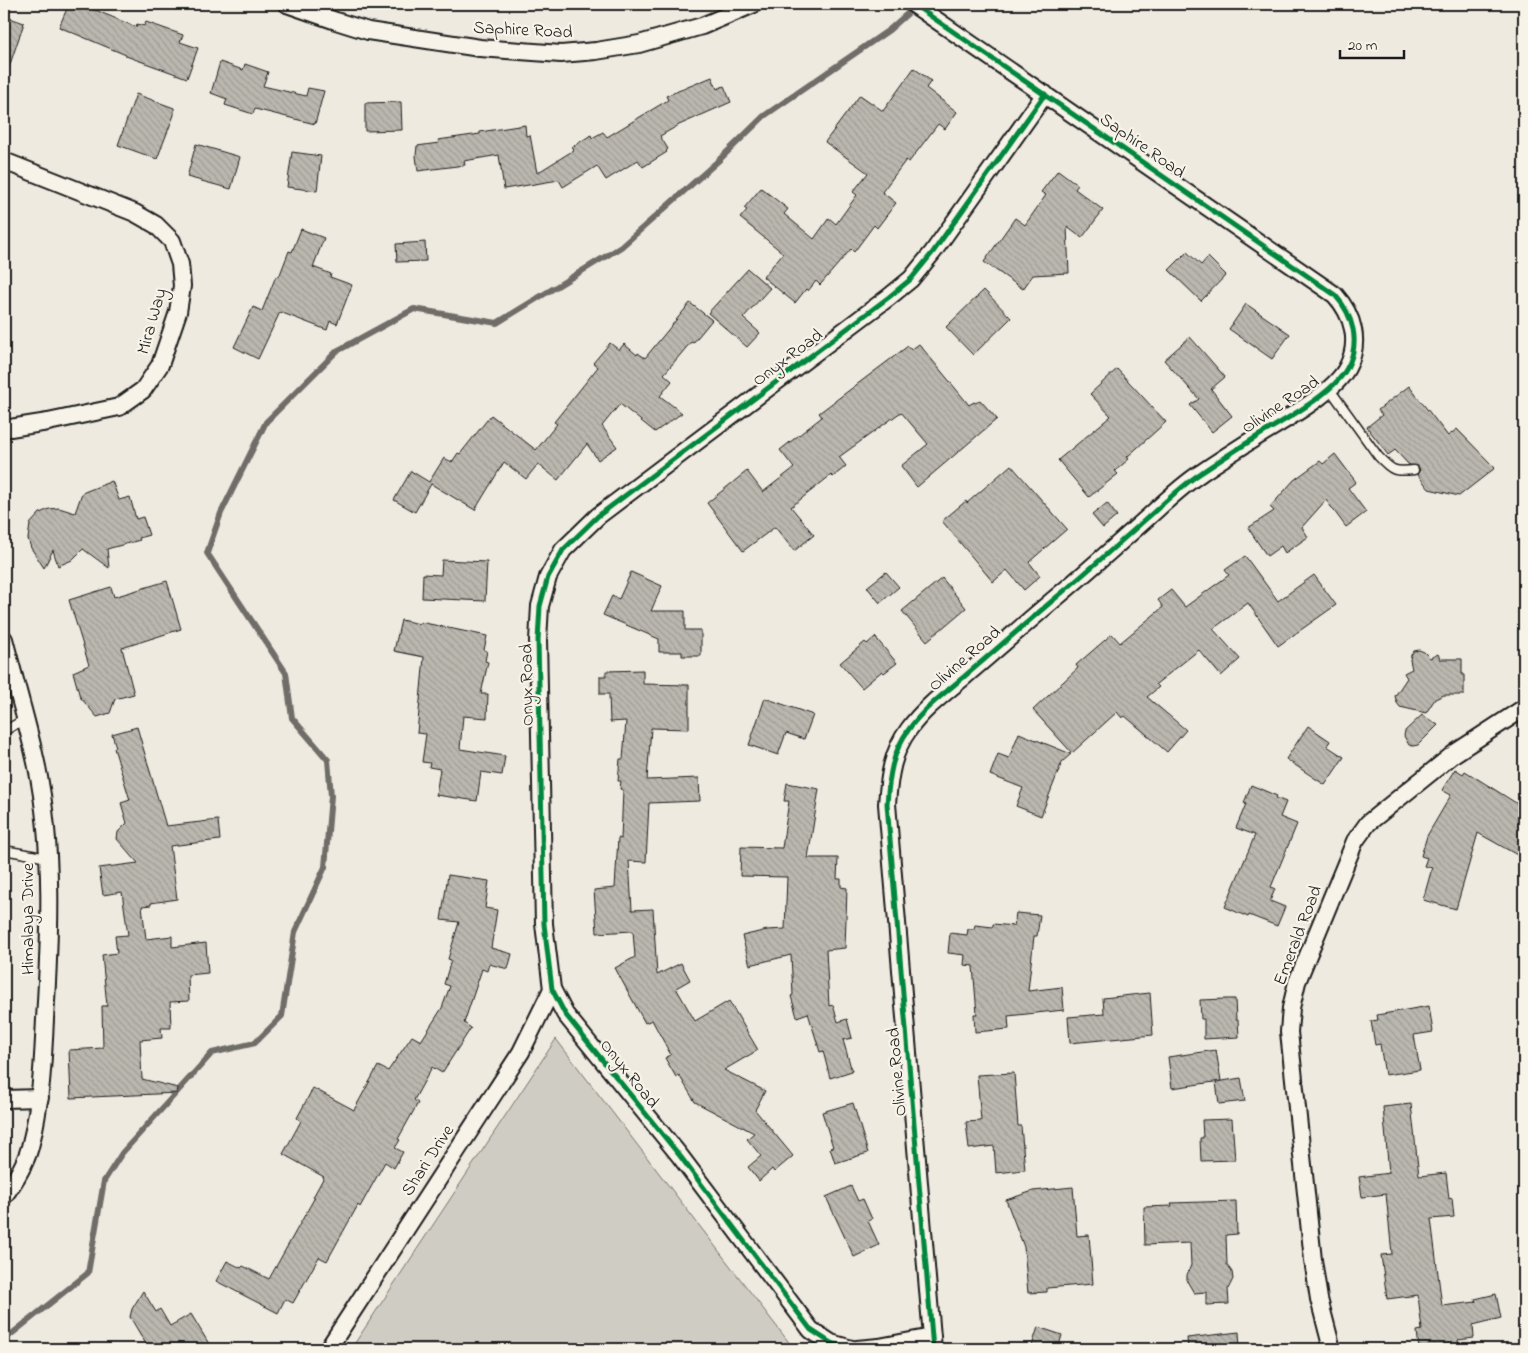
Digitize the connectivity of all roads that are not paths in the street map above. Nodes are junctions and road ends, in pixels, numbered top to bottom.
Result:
1 (287, 4) edge
2 (754, 4) edge
3 (913, 4) edge
4 (1045, 94) junction
5 (4, 162) edge
6 (1350, 317) joint
7 (1329, 388) junction
8 (4, 429) edge
9 (1414, 470) dead end
10 (4, 639) edge
11 (1524, 708) edge
12 (25, 720) junction
13 (4, 731) edge
14 (4, 850) edge
15 (48, 858) junction
16 (552, 989) junction
17 (40, 1098) junction
18 (4, 1099) edge
19 (4, 1196) edge
20 (932, 1343) edge
21 (328, 1349) edge
22 (852, 1349) edge
23 (857, 1349) edge
24 (1332, 1349) edge

1 - 2 street, Saphire Road
3 - 4 street, Saphire Road
4 - 6 street, Saphire Road
4 - 16 street, Onyx Road
5 - 8 street, Mira Way
6 - 7 street, Olivine Road
7 - 9 lane
7 - 20 street, Olivine Road
10 - 12 street, Himalaya Drive
11 - 24 street, Emerald Road
12 - 13 lane
12 - 15 street, Himalaya Drive
14 - 15 lane
15 - 17 street, Himalaya Drive
16 - 21 street, Shari Drive
16 - 22 street, Onyx Road
17 - 18 street
17 - 19 street, Himalaya Drive
20 - 23 street

